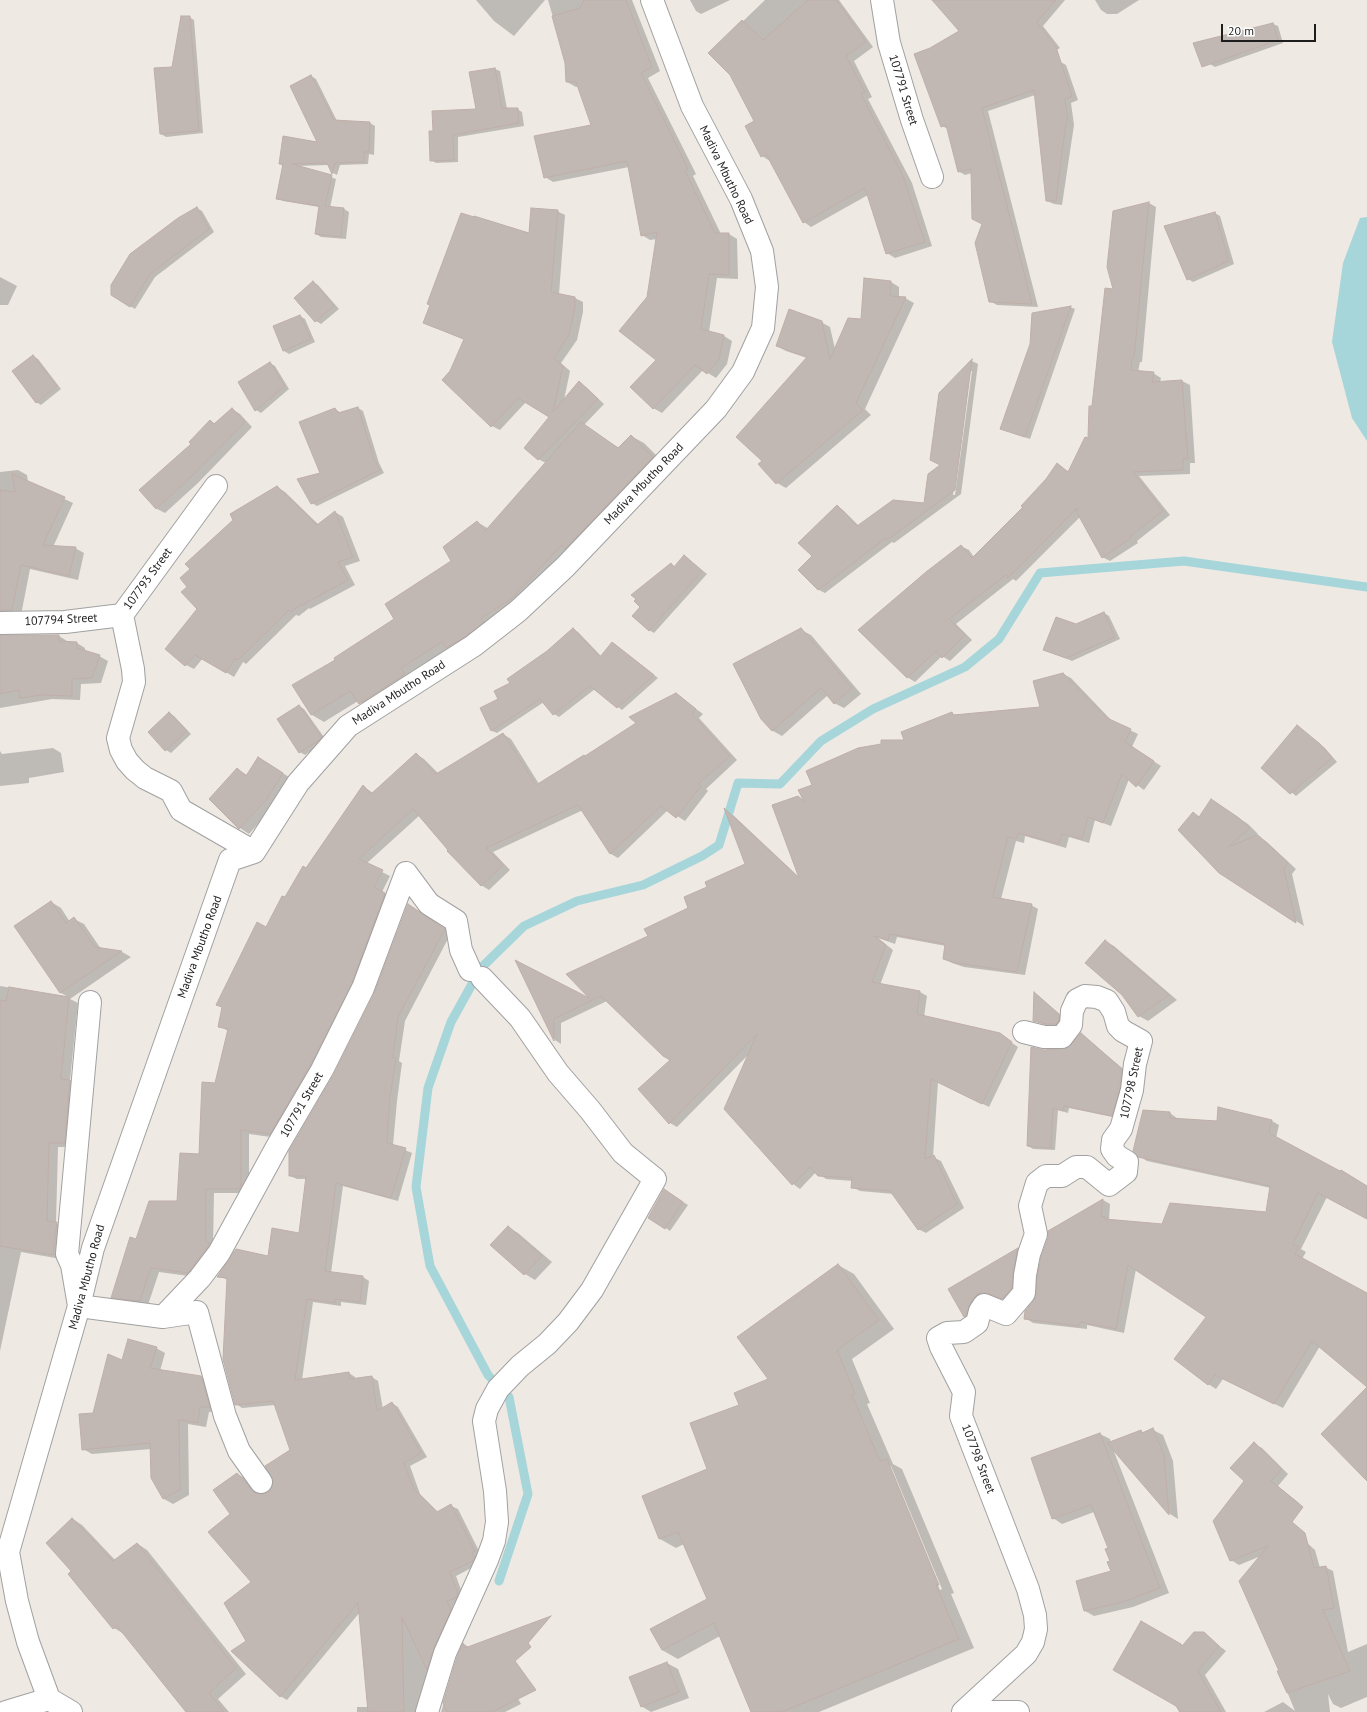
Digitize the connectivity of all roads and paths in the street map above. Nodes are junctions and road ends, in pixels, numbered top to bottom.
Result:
1 (652, 0) edge
2 (882, 0) edge
3 (932, 177) dead end
4 (216, 486) dead end
5 (122, 615) junction
6 (0, 623) edge
7 (254, 852) junction
8 (90, 1002) dead end
9 (1024, 1032) dead end
10 (80, 1306) junction
11 (163, 1317) junction
12 (260, 1482) dead end
13 (4, 1551) edge
14 (49, 1700) junction
15 (6, 1712) edge
16 (71, 1712) edge
17 (427, 1712) edge
18 (963, 1712) edge
19 (968, 1712) edge
20 (1018, 1712) edge

1 - 7 street, Madiva Mbutho Road
2 - 3 street, 107791 Street
4 - 5 street, 107793 Street
5 - 6 street, 107794 Street
5 - 7 street, 107793 Street
7 - 10 street, Madiva Mbutho Road
8 - 10 street
9 - 18 street, 107798 Street
10 - 11 street
10 - 13 street, Madiva Mbutho Road
11 - 12 street
11 - 17 street, 107791 Street
13 - 14 street
14 - 15 street
14 - 16 street
19 - 20 street

